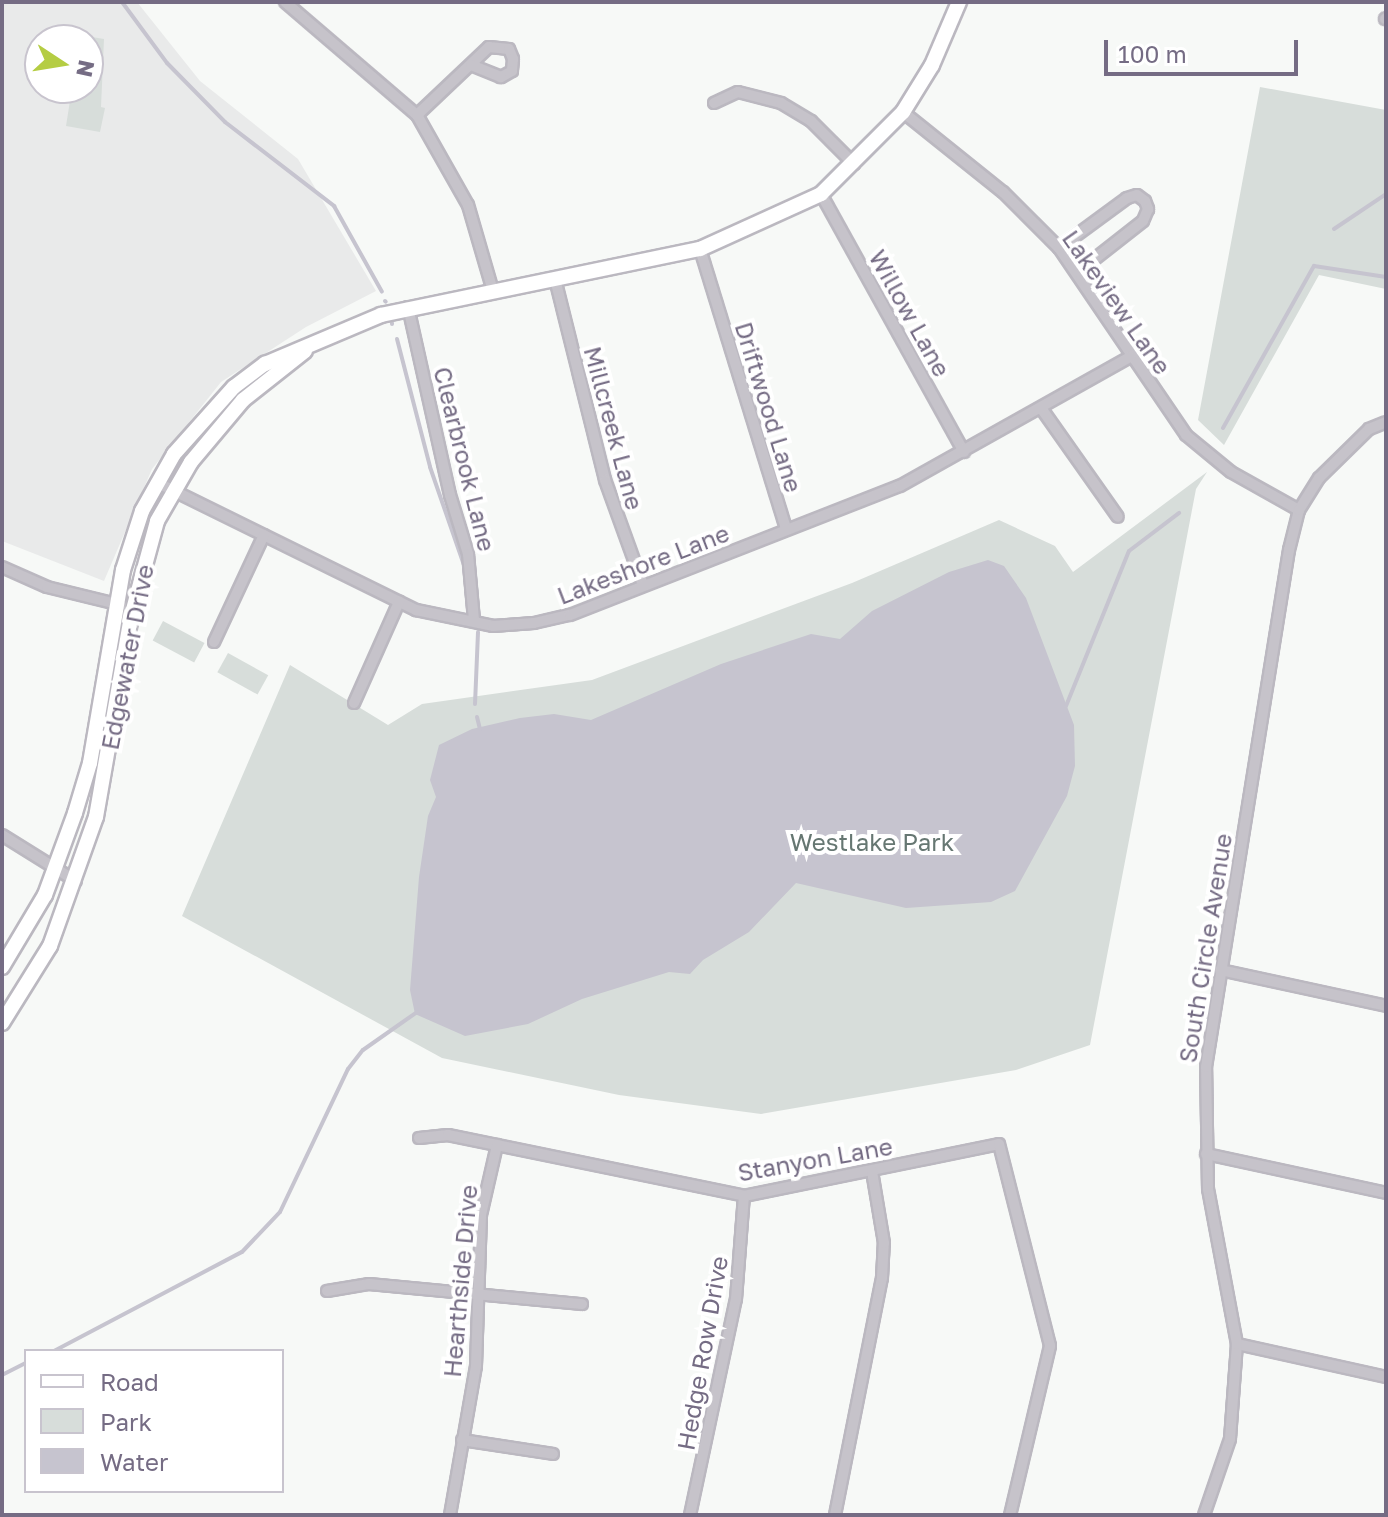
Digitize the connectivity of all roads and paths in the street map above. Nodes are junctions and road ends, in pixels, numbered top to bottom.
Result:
1 (285, 2) edge
2 (959, 2) edge
3 (471, 65) dead end
4 (714, 103) dead end
5 (903, 112) junction
6 (417, 115) junction
7 (854, 164) junction
8 (821, 194) junction
9 (1059, 248) junction
10 (700, 249) junction
11 (1078, 272) junction
12 (555, 279) junction
13 (493, 291) junction
14 (408, 307) junction
15 (324, 337) junction
16 (1130, 357) junction
17 (1041, 408) junction
18 (1386, 422) edge
19 (964, 452) junction
20 (158, 483) junction
21 (174, 491) junction
22 (1299, 510) junction
23 (1118, 517) dead end
24 (786, 529) junction
25 (264, 535) junction
26 (2, 567) edge
27 (643, 585) junction
28 (399, 602) junction
29 (116, 604) junction
30 (133, 606) junction
31 (474, 620) junction
32 (214, 642) dead end
33 (354, 703) dead end
34 (2, 835) edge
35 (56, 869) junction
36 (76, 881) junction
37 (2, 967) edge
38 (1220, 970) junction
39 (1386, 1006) edge
40 (2, 1023) edge
41 (419, 1138) dead end
42 (497, 1145) junction
43 (1206, 1154) junction
44 (872, 1171) junction
45 (1386, 1193) edge
46 (744, 1196) junction
47 (327, 1291) dead end
48 (479, 1294) junction
49 (582, 1304) dead end
50 (1237, 1344) junction
51 (1386, 1377) edge
52 (462, 1440) junction
53 (553, 1454) dead end
54 (450, 1515) edge
55 (690, 1515) edge
56 (835, 1515) edge
57 (1010, 1515) edge
58 (1204, 1515) edge

1 - 6 street
2 - 5 street, Edgewater Drive
3 - 6 street
4 - 7 street
5 - 7 street, Edgewater Drive
5 - 9 street, Lakeview Lane
6 - 13 street
7 - 8 street, Edgewater Drive
8 - 10 street, Edgewater Drive
8 - 19 street, Willow Lane
9 - 11 street, Lakeview Lane
9 - 11 street
10 - 12 street, Edgewater Drive
10 - 24 street, Driftwood Lane
11 - 16 street, Lakeview Lane
12 - 13 street, Edgewater Drive
12 - 27 street, Millcreek Lane
13 - 14 street, Edgewater Drive
14 - 15 street, Edgewater Drive
14 - 31 street, Clearbrook Lane
15 - 20 street, Edgewater Drive
15 - 21 street, Edgewater Drive
16 - 17 street, Lakeshore Lane
16 - 22 street, Lakeview Lane
17 - 19 street, Lakeshore Lane
17 - 23 street
18 - 22 street, South Circle Avenue
19 - 24 street, Lakeshore Lane
20 - 21 street, Lakeshore Lane
20 - 29 street, Edgewater Drive
21 - 25 street, Lakeshore Lane
21 - 30 street, Edgewater Drive
22 - 38 street, South Circle Avenue
24 - 27 street, Lakeshore Lane
25 - 28 street, Lakeshore Lane
25 - 32 street
26 - 29 street
27 - 31 street, Lakeshore Lane
28 - 31 street, Lakeshore Lane
28 - 33 street
29 - 30 street
29 - 35 street, Edgewater Drive
30 - 36 street, Edgewater Drive
34 - 35 street
35 - 36 street
35 - 37 street, Edgewater Drive
36 - 40 street, Edgewater Drive
38 - 39 street
38 - 43 street, South Circle Avenue
41 - 42 street, Stanyon Lane
42 - 46 street, Stanyon Lane
42 - 48 street, Hearthside Drive
43 - 45 street
43 - 50 street, South Circle Avenue
44 - 46 street, Stanyon Lane
44 - 56 street
44 - 57 street, Stanyon Lane
46 - 55 street, Hedge Row Drive
47 - 48 street
48 - 49 street
48 - 52 street, Hearthside Drive
50 - 51 street
50 - 58 street, South Circle Avenue
52 - 53 street
52 - 54 street, Hearthside Drive

